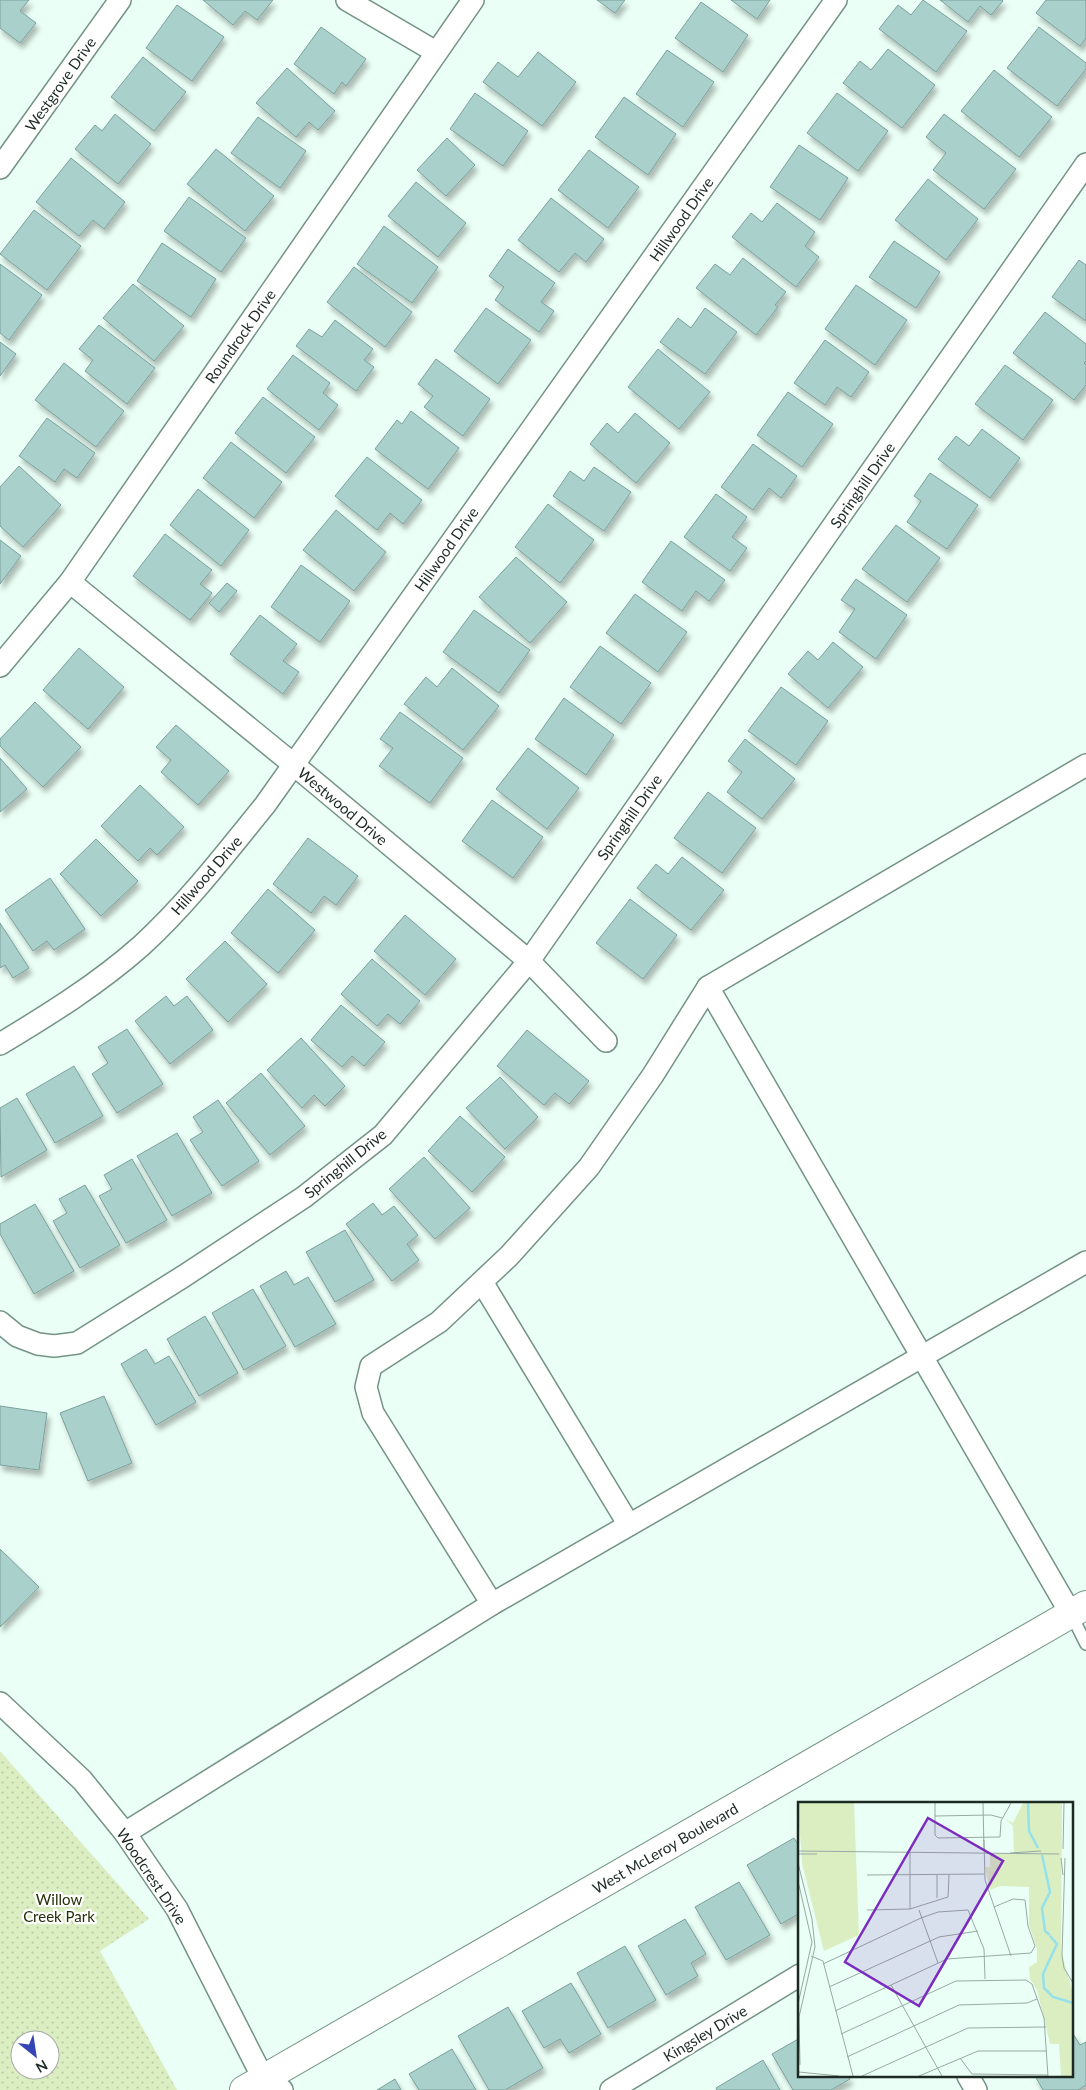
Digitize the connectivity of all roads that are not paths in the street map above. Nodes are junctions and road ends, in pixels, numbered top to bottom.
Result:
1 (120, 0) edge
2 (347, 0) edge
3 (473, 0) edge
4 (836, 0) edge
5 (436, 52) junction
6 (1086, 164) edge
7 (0, 168) edge
8 (70, 582) junction
9 (0, 666) edge
10 (293, 764) junction
11 (1086, 765) edge
12 (529, 961) junction
13 (708, 987) junction
14 (606, 1041) dead end
15 (0, 1044) edge
16 (1086, 1262) edge
17 (482, 1282) junction
18 (0, 1322) edge
19 (921, 1358) junction
20 (629, 1526) junction
21 (492, 1604) junction
22 (1079, 1610) edge
23 (1086, 1644) edge
24 (0, 1702) edge
25 (125, 1833) junction
26 (798, 1977) edge
27 (969, 2078) edge
28 (263, 2087) edge
29 (611, 2090) edge
30 (976, 2090) edge

1 - 7 street, Westgrove Drive
2 - 5 street
3 - 5 street, Roundrock Drive
4 - 10 street, Hillwood Drive
5 - 8 street, Roundrock Drive
6 - 12 street, Springhill Drive
8 - 9 street, Roundrock Drive
8 - 10 street, Westwood Drive
10 - 12 street, Westwood Drive
10 - 15 street, Hillwood Drive
11 - 13 street
12 - 14 street, Westwood Drive
12 - 18 street, Springhill Drive
13 - 17 street
13 - 19 street
16 - 19 street
17 - 20 street
17 - 21 street
19 - 20 street
19 - 22 street
20 - 21 street
21 - 25 street
22 - 23 lane
22 - 28 main road, West McLeroy Boulevard
24 - 25 street, Woodcrest Drive
25 - 28 street, Woodcrest Drive
26 - 29 street, Kingsley Drive
27 - 30 street

